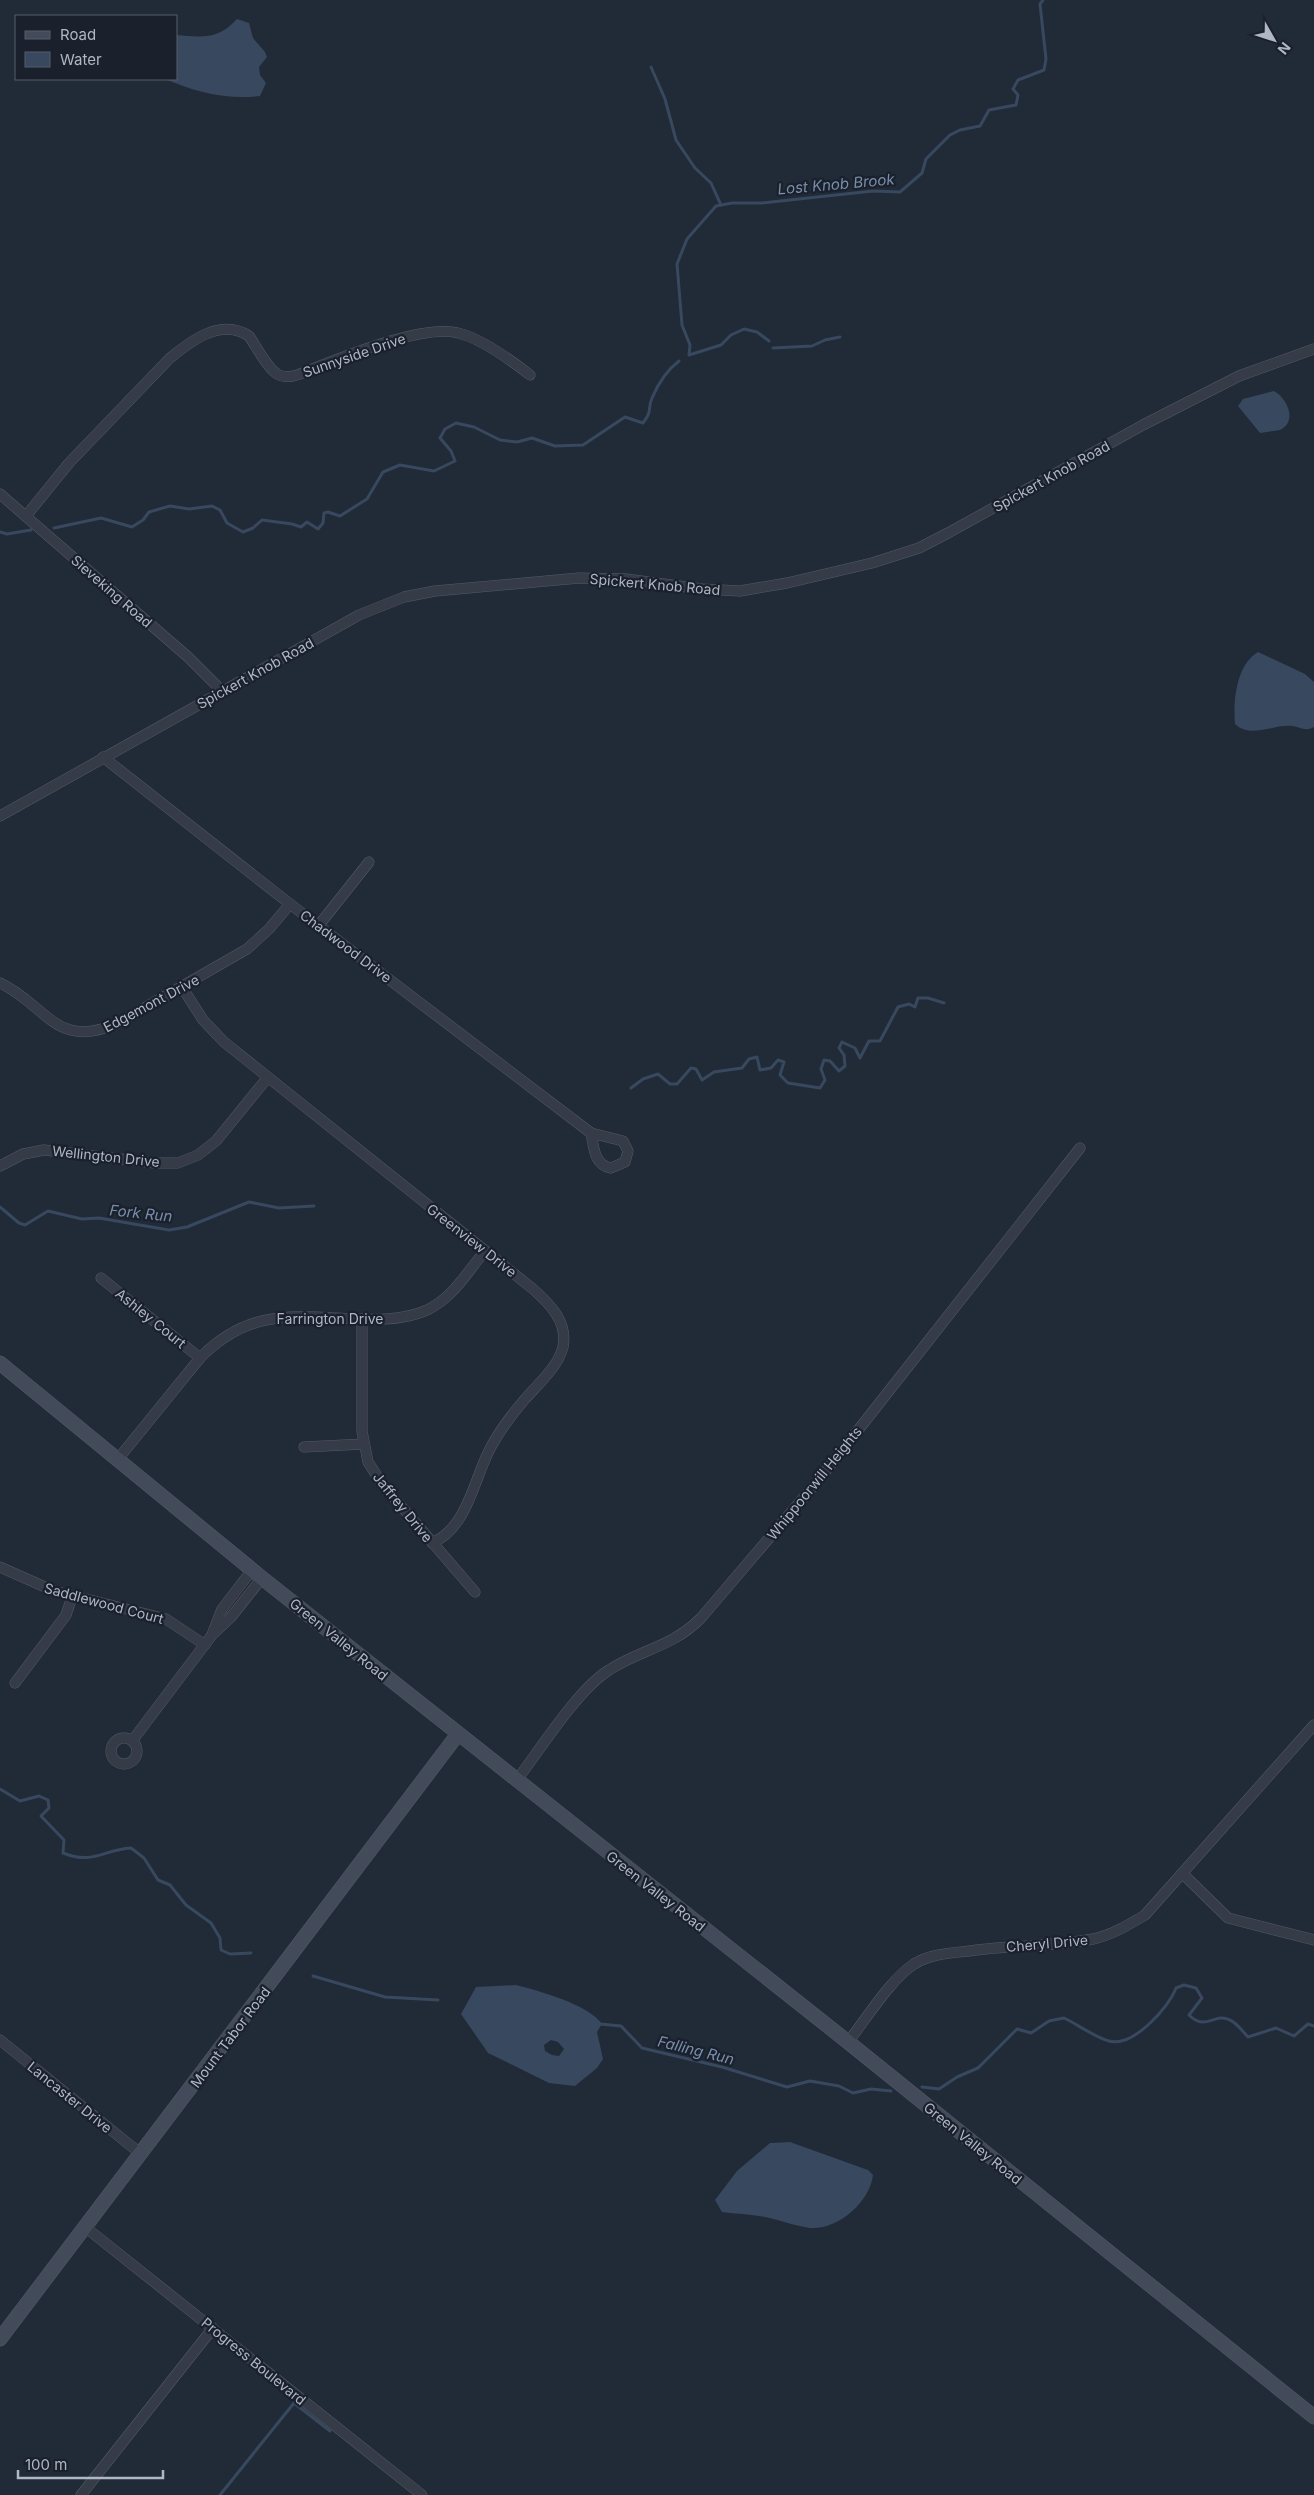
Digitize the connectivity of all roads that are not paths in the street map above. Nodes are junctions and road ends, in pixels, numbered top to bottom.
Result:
1 (1314, 349) edge
2 (530, 375) dead end
3 (0, 494) edge
4 (26, 516) junction
5 (222, 691) junction
6 (103, 757) junction
7 (0, 816) edge
8 (369, 862) dead end
9 (290, 904) junction
10 (319, 925) junction
11 (0, 983) edge
12 (182, 987) junction
13 (268, 1077) junction
14 (591, 1134) dead end
15 (1080, 1148) dead end
16 (0, 1166) edge
17 (485, 1251) junction
18 (102, 1278) dead end
19 (362, 1319) junction
20 (200, 1358) junction
21 (0, 1362) edge
22 (364, 1444) junction
23 (304, 1447) dead end
24 (118, 1460) junction
25 (432, 1543) junction
26 (0, 1567) edge
27 (257, 1574) junction
28 (475, 1592) dead end
29 (72, 1597) junction
30 (205, 1645) junction
31 (14, 1683) dead end
32 (1314, 1725) edge
33 (458, 1734) junction
34 (132, 1741) dead end
35 (516, 1781) junction
36 (1182, 1874) junction
37 (1314, 1940) edge
38 (0, 2040) edge
39 (848, 2042) junction
40 (141, 2154) junction
41 (85, 2227) junction
42 (213, 2328) junction
43 (0, 2339) edge
44 (1314, 2417) edge
45 (81, 2495) edge
46 (422, 2495) edge

1 - 5 street, Spickert Knob Road
2 - 4 street, Sunnyside Drive
3 - 4 street, Sieveking Road
4 - 5 street, Sieveking Road
5 - 6 street, Spickert Knob Road
6 - 7 street, Spickert Knob Road
6 - 9 street, Chadwood Drive
8 - 10 street
9 - 10 street, Chadwood Drive
9 - 12 street, Edgemont Drive
10 - 14 street, Chadwood Drive
11 - 12 street, Edgemont Drive
12 - 13 street, Greenview Drive
13 - 16 street, Wellington Drive
13 - 17 street, Greenview Drive
15 - 35 street, Whippoorwill Heights
17 - 19 street, Farrington Drive
17 - 25 street, Greenview Drive
18 - 20 street, Ashley Court
19 - 20 street, Farrington Drive
19 - 22 street, Jaffrey Drive
20 - 24 street, Farrington Drive
21 - 24 street, Green Valley Road
22 - 23 street
22 - 25 street, Jaffrey Drive
24 - 27 street, Green Valley Road
25 - 28 street, Jaffrey Drive
26 - 29 street, Saddlewood Court
27 - 30 street
27 - 33 street, Green Valley Road
29 - 30 street, Saddlewood Court
29 - 31 street
30 - 34 street
32 - 36 street, Cheryl Drive
33 - 35 street, Green Valley Road
33 - 40 street, Mount Tabor Road
35 - 39 street, Green Valley Road
36 - 37 street
36 - 39 street, Cheryl Drive
38 - 40 street, Lancaster Drive
39 - 44 street, Green Valley Road
40 - 41 street, Mount Tabor Road
41 - 42 street, Progress Boulevard
41 - 43 street, Mount Tabor Road
42 - 45 street
42 - 46 street, Progress Boulevard

